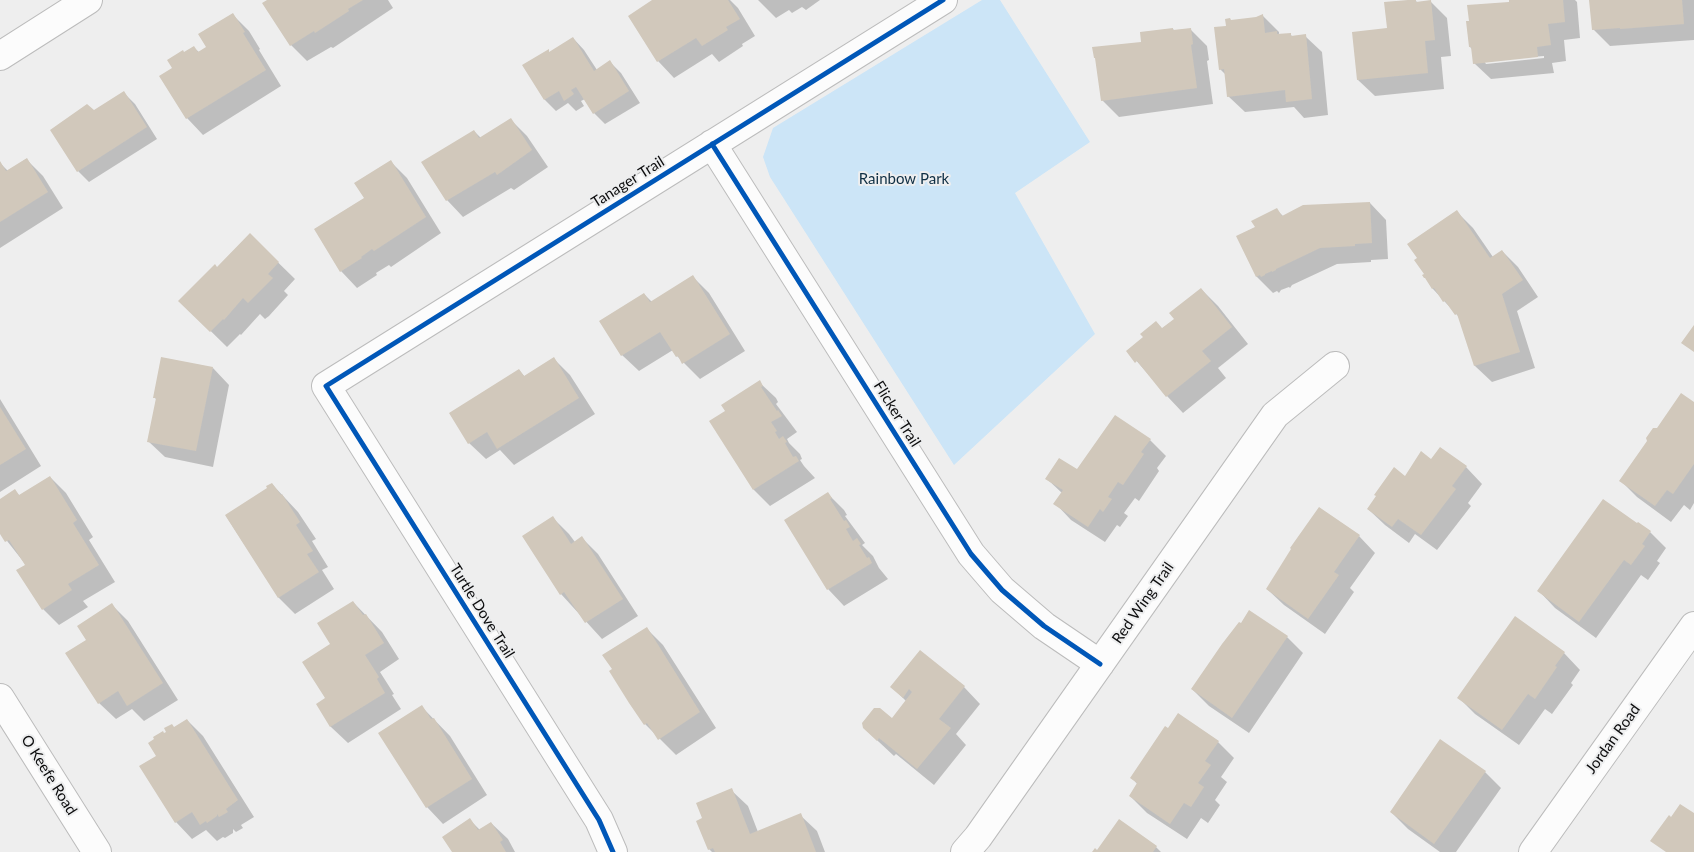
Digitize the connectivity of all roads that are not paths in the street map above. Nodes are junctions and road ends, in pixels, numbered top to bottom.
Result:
1 (88, 0) edge
2 (943, 0) edge
3 (0, 56) edge
4 (712, 144) junction
5 (1334, 366) dead end
6 (326, 386) joint
7 (1694, 626) edge
8 (1100, 664) junction
9 (0, 698) edge
10 (98, 852) edge
11 (613, 852) edge
12 (965, 852) edge
13 (1533, 852) edge

1 - 3 street
2 - 4 street, Tanager Trail
4 - 6 street, Tanager Trail
4 - 8 street, Flicker Trail
5 - 8 street, Red Wing Trail
6 - 11 street, Turtle Dove Trail
7 - 13 street, Jordan Road
8 - 12 street, Red Wing Trail
9 - 10 street, O Keefe Road

